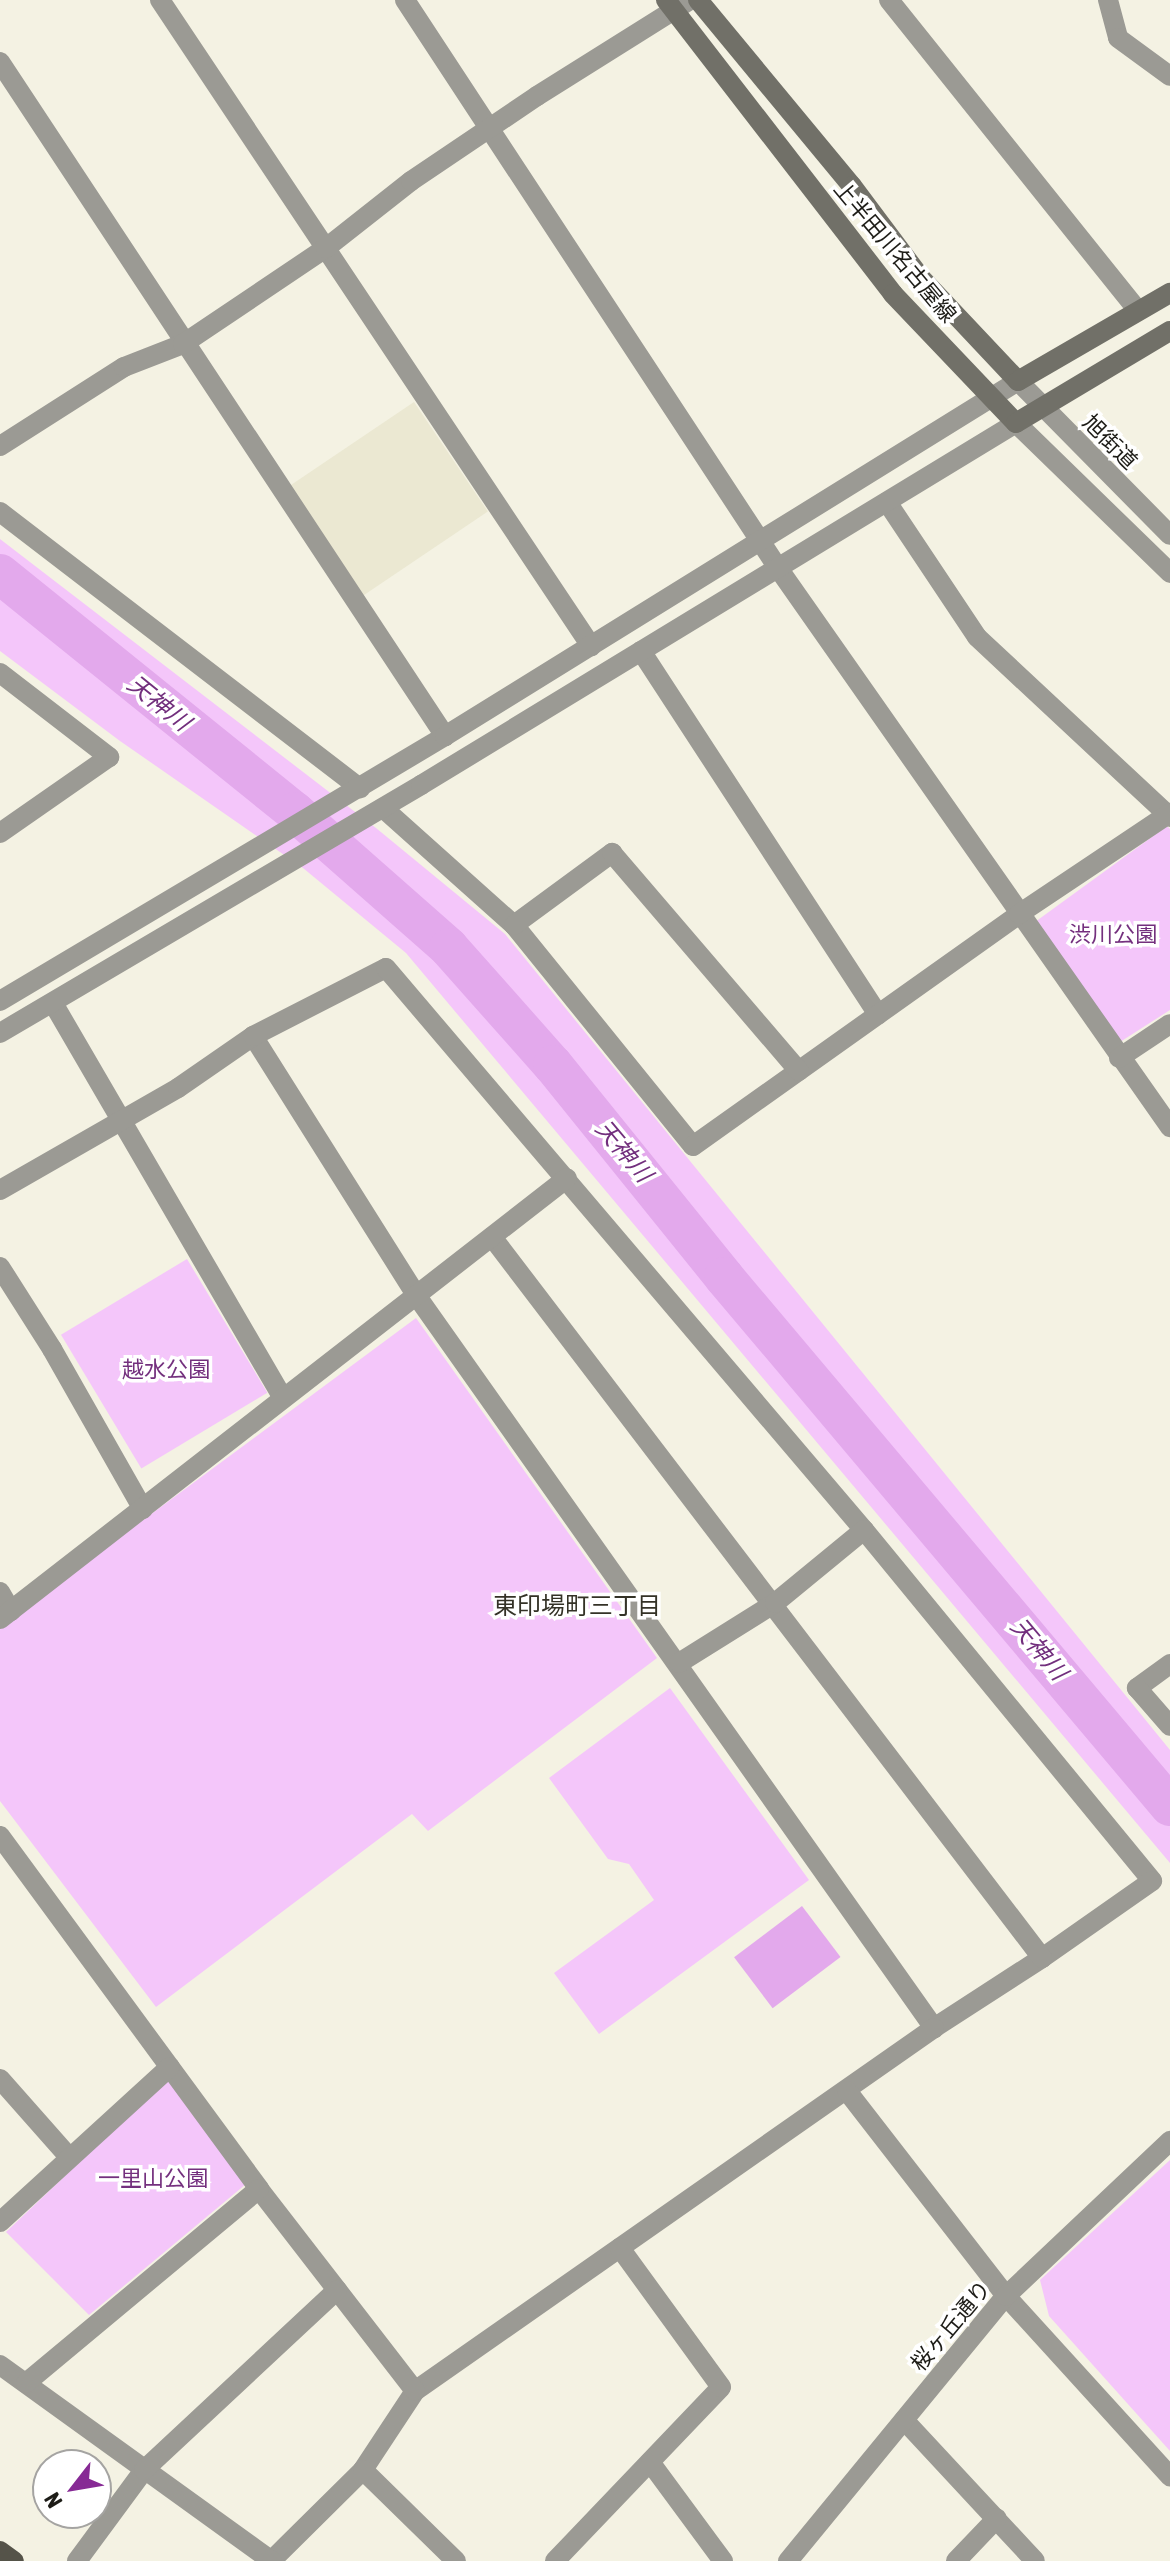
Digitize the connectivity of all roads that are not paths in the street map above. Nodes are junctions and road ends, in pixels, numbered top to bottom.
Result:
1 (160, 0) edge
2 (405, 0) edge
3 (698, 0) edge
4 (889, 0) edge
5 (1108, 0) edge
6 (677, 4) edge
7 (0, 62) edge
8 (1170, 76) edge
9 (492, 128) junction
10 (326, 248) junction
11 (1170, 293) edge
12 (1138, 311) junction
13 (1170, 331) edge
14 (183, 344) junction
15 (1018, 381) junction
16 (993, 399) junction
17 (1043, 407) junction
18 (1016, 423) junction
19 (0, 446) edge
20 (887, 502) junction
21 (0, 512) edge
22 (1170, 535) edge
23 (760, 538) junction
24 (778, 568) junction
25 (1170, 573) edge
26 (591, 646) junction
27 (641, 651) junction
28 (0, 673) edge
29 (445, 736) junction
30 (360, 788) junction
31 (383, 808) junction
32 (1169, 815) edge
33 (0, 833) edge
34 (1019, 914) junction
35 (514, 925) junction
36 (0, 1001) edge
37 (53, 1003) junction
38 (878, 1015) junction
39 (1170, 1024) edge
40 (0, 1033) edge
41 (253, 1036) junction
42 (1119, 1058) junction
43 (799, 1071) junction
44 (120, 1121) junction
45 (1170, 1127) edge
46 (567, 1178) junction
47 (0, 1190) edge
48 (492, 1237) junction
49 (0, 1267) edge
50 (416, 1295) junction
51 (283, 1398) junction
52 (143, 1509) junction
53 (864, 1530) junction
54 (0, 1592) edge
55 (775, 1603) junction
56 (5, 1615) edge
57 (679, 1663) junction
58 (1170, 1664) edge
59 (1170, 1726) edge
60 (0, 1836) edge
61 (1042, 1958) junction
62 (934, 2028) junction
63 (170, 2067) junction
64 (0, 2079) edge
65 (847, 2091) junction
66 (1170, 2141) edge
67 (69, 2157) junction
68 (259, 2189) junction
69 (0, 2222) edge
70 (620, 2248) junction
71 (337, 2290) junction
72 (1006, 2296) junction
73 (0, 2365) edge
74 (26, 2383) junction
75 (415, 2391) junction
76 (904, 2420) junction
77 (650, 2462) junction
78 (144, 2470) junction
79 (363, 2470) junction
80 (1170, 2476) edge
81 (997, 2518) junction
82 (0, 2551) edge
83 (14, 2561) edge
84 (77, 2561) edge
85 (272, 2561) edge
86 (456, 2561) edge
87 (555, 2561) edge
88 (723, 2561) edge
89 (788, 2561) edge
90 (956, 2561) edge
91 (1035, 2561) edge

1 - 10 street
2 - 9 street
3 - 15 main road, 上半田川名古屋線
4 - 12 street
5 - 8 street
6 - 9 street
6 - 16 main road, 上半田川名古屋線
7 - 14 street
9 - 10 street
9 - 23 street
10 - 14 street
10 - 26 street
11 - 12 main road
12 - 15 main road
13 - 17 main road
14 - 19 street
14 - 29 street
15 - 16 street
15 - 17 street, 旭街道
16 - 18 main road, 上半田川名古屋線
16 - 23 street
17 - 18 main road
17 - 22 street, 旭街道
18 - 20 street
18 - 25 street
20 - 24 street
20 - 32 street
21 - 30 street
23 - 24 street
23 - 26 street
24 - 27 street
24 - 34 street
26 - 29 street
27 - 31 street
27 - 38 street
28 - 33 street
29 - 30 street
30 - 36 street
31 - 35 street
31 - 37 street
32 - 34 street
34 - 38 street
34 - 42 street
35 - 43 street
35 - 43 street
37 - 40 street
37 - 44 street
38 - 43 street
39 - 42 street
41 - 44 street
41 - 46 street
41 - 50 street
42 - 45 street
44 - 47 street
44 - 51 street
46 - 48 street
46 - 53 street
48 - 50 street
48 - 55 street
49 - 52 street
50 - 51 street
50 - 57 street
51 - 52 street
52 - 56 street
53 - 55 street
53 - 61 street
54 - 56 street
55 - 57 street
55 - 61 street
57 - 62 street
58 - 59 street
60 - 63 street
61 - 62 street
62 - 65 street
63 - 67 street
63 - 68 street
64 - 67 street
65 - 70 street
65 - 72 street
66 - 72 street, 桜ヶ丘通り
67 - 69 street
68 - 71 street
68 - 74 street
70 - 75 street
70 - 77 street
71 - 75 street
71 - 78 street
72 - 76 street, 桜ヶ丘通り
72 - 80 street
73 - 74 street
74 - 78 street
75 - 79 street
76 - 81 street
76 - 89 street, 桜ヶ丘通り
77 - 87 street
77 - 88 street
78 - 84 street
78 - 85 street
79 - 85 street
79 - 86 street
81 - 90 street
81 - 91 street
82 - 83 main road

